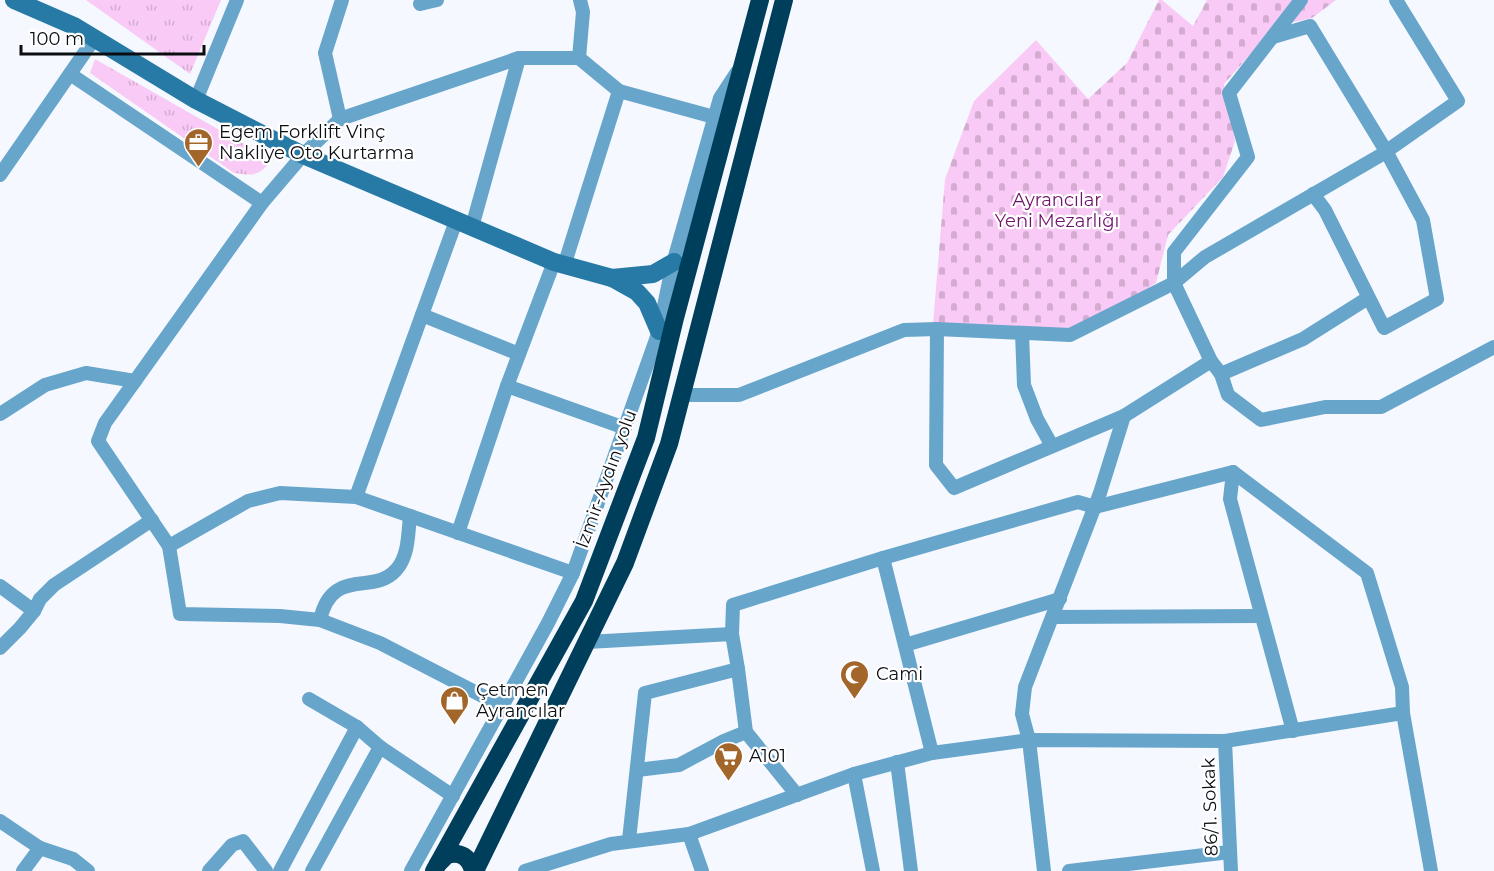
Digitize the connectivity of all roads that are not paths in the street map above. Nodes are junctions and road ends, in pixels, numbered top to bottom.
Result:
1 (14, 0) edge
2 (45, 0) edge
3 (237, 0) edge
4 (342, 0) edge
5 (437, 0) edge
6 (580, 0) edge
7 (760, 0) edge
8 (784, 0) edge
9 (1301, 0) edge
10 (1396, 0) edge
11 (420, 4) dead end
12 (74, 26) junction
13 (1273, 37) junction
14 (94, 39) junction
15 (579, 57) junction
16 (519, 58) junction
17 (743, 63) junction
18 (70, 74) junction
19 (619, 91) junction
20 (196, 100) junction
21 (714, 117) junction
22 (340, 119) junction
23 (1386, 151) junction
24 (303, 155) junction
25 (0, 175) edge
26 (1313, 194) junction
27 (262, 203) junction
28 (464, 224) junction
29 (674, 262) junction
30 (559, 264) junction
31 (612, 278) junction
32 (1174, 283) junction
33 (1368, 298) junction
34 (422, 315) junction
35 (675, 318) junction
36 (937, 329) junction
37 (659, 331) junction
38 (1022, 333) junction
39 (1494, 347) edge
40 (519, 354) junction
41 (665, 360) junction
42 (1211, 361) junction
43 (1221, 374) junction
44 (135, 381) junction
45 (507, 386) junction
46 (682, 395) junction
47 (0, 414) edge
48 (1124, 416) junction
49 (625, 428) junction
50 (1052, 446) junction
51 (1233, 472) junction
52 (356, 497) junction
53 (1095, 507) junction
54 (410, 516) junction
55 (152, 520) junction
56 (458, 533) junction
57 (169, 546) junction
58 (884, 558) junction
59 (573, 573) junction
60 (0, 586) edge
61 (1060, 599) junction
62 (34, 611) junction
63 (1053, 616) junction
64 (1261, 616) junction
65 (320, 620) junction
66 (732, 634) junction
67 (587, 642) junction
68 (905, 645) junction
69 (0, 648) edge
70 (738, 669) junction
71 (309, 699) dead end
72 (502, 706) junction
73 (1403, 713) junction
74 (357, 727) junction
75 (1293, 730) junction
76 (746, 732) junction
77 (1029, 740) junction
78 (1225, 741) junction
79 (380, 747) junction
80 (932, 753) junction
81 (897, 762) junction
82 (637, 770) junction
83 (854, 774) junction
84 (796, 795) junction
85 (453, 796) junction
86 (0, 821) edge
87 (689, 834) junction
88 (629, 840) junction
89 (40, 848) junction
90 (1230, 852) junction
91 (436, 868) edge
92 (23, 871) edge
93 (88, 871) edge
94 (209, 871) edge
95 (266, 871) edge
96 (280, 871) edge
97 (312, 871) edge
98 (411, 871) edge
99 (474, 871) edge
100 (525, 871) edge
101 (702, 871) edge
102 (873, 871) edge
103 (911, 871) edge
104 (1044, 871) edge
105 (1069, 871) edge
106 (1231, 871) edge
107 (1431, 871) edge

1 - 12 street
2 - 12 street
3 - 20 street
4 - 22 street
5 - 11 street
6 - 15 street
7 - 17 highway, İzmir-Aydın yolu
8 - 46 highway
9 - 13 street
10 - 23 street
12 - 14 street
13 - 23 street
13 - 32 street
14 - 18 street
14 - 20 street
15 - 16 street
15 - 19 street
16 - 22 street
16 - 28 street
17 - 21 street
17 - 35 highway, İzmir-Aydın yolu
18 - 25 street
18 - 27 street
19 - 21 street
19 - 30 street
20 - 24 street
21 - 29 street
22 - 24 street
23 - 26 street
23 - 33 street
24 - 27 street
24 - 28 street
26 - 32 street
26 - 33 street
27 - 44 street
28 - 30 street
28 - 34 street
29 - 31 street
29 - 37 street
30 - 31 street
30 - 40 street
31 - 37 street
32 - 38 street
32 - 42 street
33 - 43 street
34 - 40 street
34 - 52 street
35 - 37 highway
35 - 41 highway, İzmir-Aydın yolu
36 - 38 street
36 - 46 street
36 - 50 street
37 - 41 highway
37 - 49 street
38 - 50 street
39 - 43 street
40 - 45 street
41 - 91 highway, İzmir-Aydın yolu
42 - 43 street
42 - 48 street
44 - 47 street
44 - 55 street
45 - 49 street
45 - 56 street
46 - 67 highway
48 - 50 street
48 - 53 street
49 - 59 street
51 - 53 street
51 - 64 street
51 - 73 street
52 - 54 street
52 - 57 street
53 - 58 street
53 - 61 street
54 - 56 street
54 - 65 street
55 - 57 street
55 - 62 street
56 - 59 street
57 - 65 street
58 - 66 street
58 - 68 street
59 - 72 street
60 - 62 street
61 - 63 street
61 - 68 street
62 - 69 street
63 - 64 street
63 - 77 street
64 - 75 street
65 - 72 street
66 - 67 street
66 - 70 street
67 - 99 highway
68 - 80 street
70 - 76 street
70 - 82 street
71 - 74 street
72 - 85 street
73 - 75 street
73 - 107 street
74 - 79 street
74 - 96 street
75 - 78 street
76 - 82 street
76 - 84 street
77 - 78 street
77 - 80 street
77 - 104 street
78 - 90 street, 86/1. Sokak
79 - 85 street
79 - 97 street
80 - 81 street
81 - 83 street
81 - 103 street
82 - 88 street
83 - 84 street
83 - 102 street
84 - 87 street
85 - 98 street
86 - 89 street
87 - 88 street
87 - 101 street
88 - 100 street
89 - 92 street
89 - 93 street
90 - 105 street
90 - 106 street, 86/1. Sokak
91 - 99 highway
94 - 95 street

